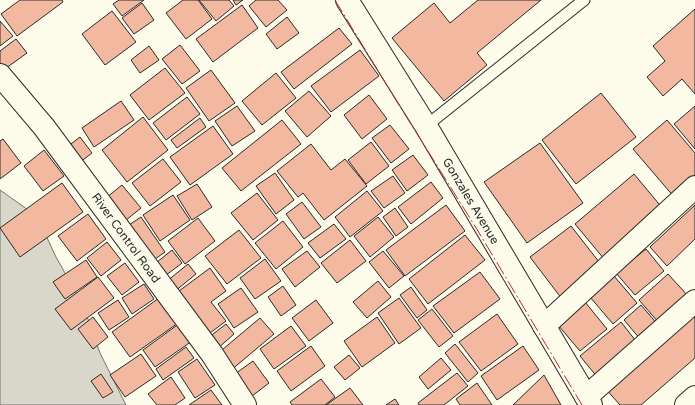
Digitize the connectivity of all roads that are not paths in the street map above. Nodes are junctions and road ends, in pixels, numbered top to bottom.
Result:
1 (347, 0) edge
2 (584, 0) edge
3 (0, 75) edge
4 (426, 126) junction
5 (695, 187) edge
6 (695, 301) edge
7 (544, 326) junction
8 (695, 397) edge
9 (588, 401) edge
10 (245, 405) edge
11 (686, 405) edge

1 - 4 street, Gonzales Avenue
2 - 4 lane
3 - 10 street, River Control Road
4 - 7 street, Gonzales Avenue
5 - 7 street
6 - 9 street
7 - 9 street, Gonzales Avenue
8 - 11 street

